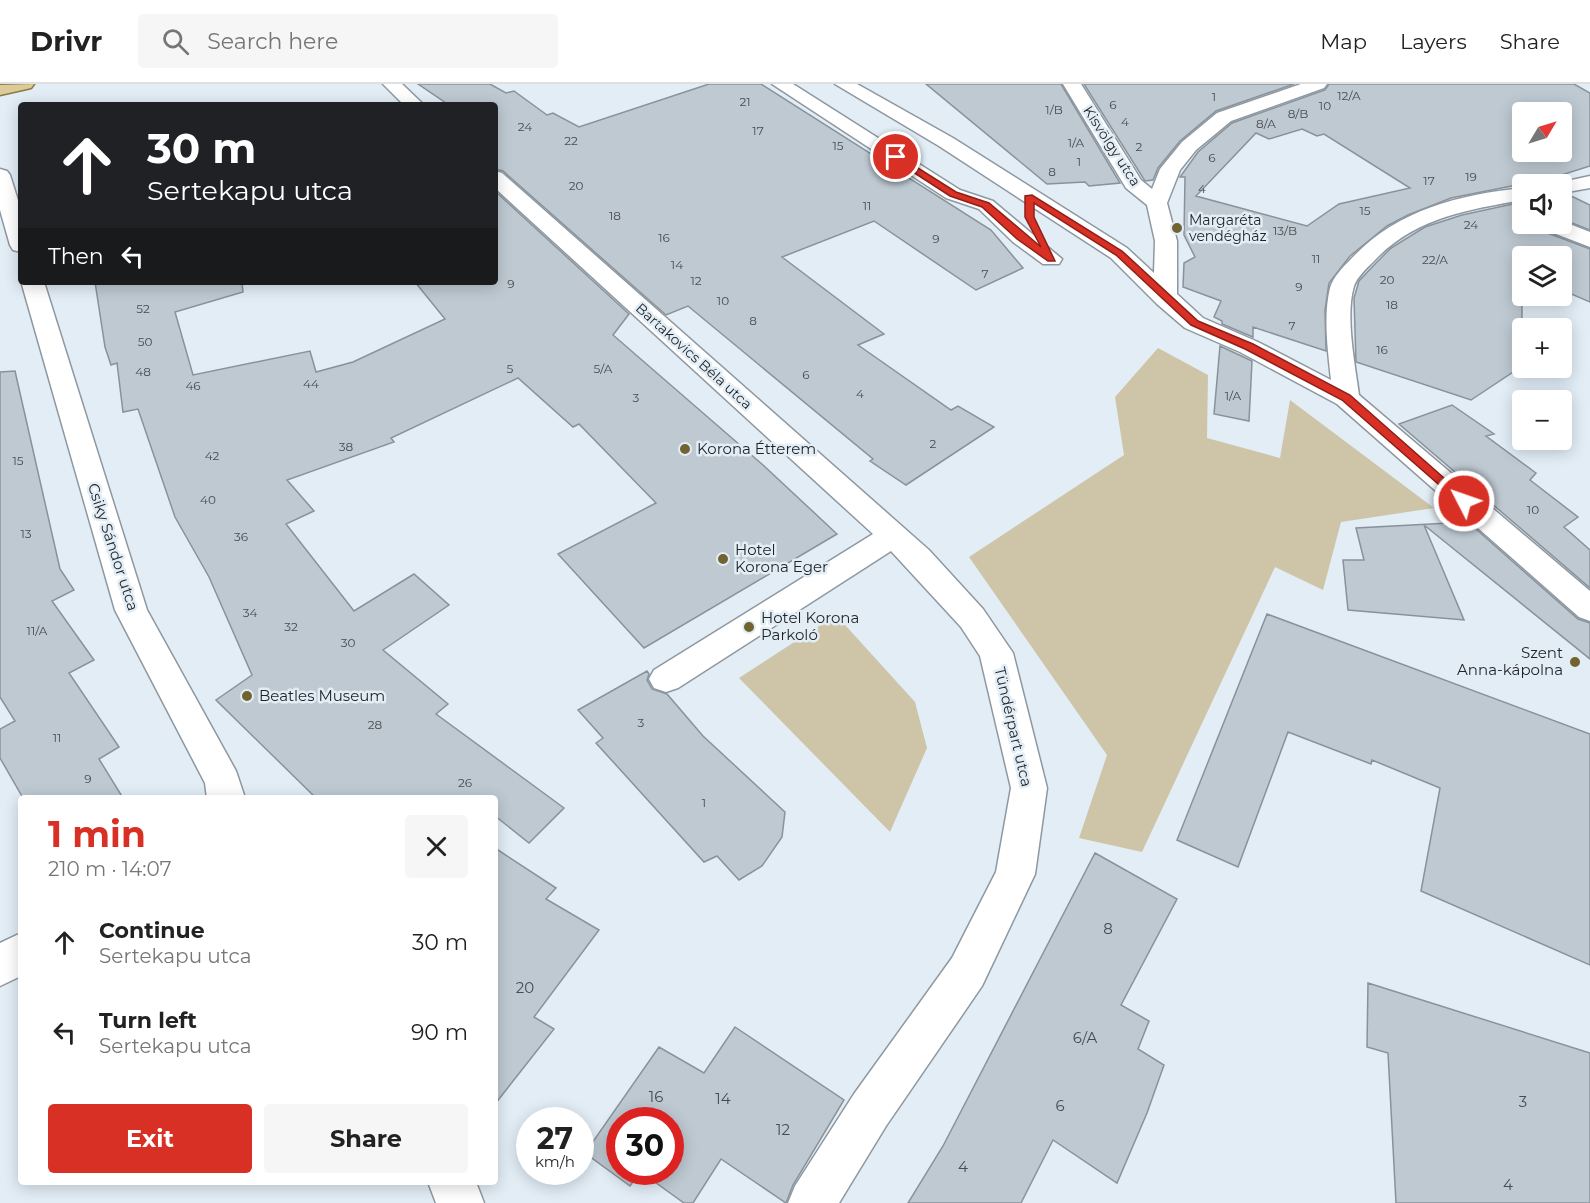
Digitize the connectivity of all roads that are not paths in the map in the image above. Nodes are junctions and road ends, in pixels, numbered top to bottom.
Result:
1 (25, 84) edge
2 (392, 84) edge
3 (781, 84) edge
4 (843, 84) edge
5 (1072, 84) edge
6 (1318, 84) edge
7 (0, 90) edge
8 (412, 102) edge
9 (0, 175) edge
10 (498, 180) edge
11 (1590, 182) edge
12 (1572, 185) edge
13 (1029, 196) junction
14 (1511, 196) edge
15 (1157, 203) junction
16 (1572, 233) edge
17 (18, 235) edge
18 (1590, 240) edge
19 (33, 285) edge
20 (1165, 299) junction
21 (1346, 398) junction
22 (892, 536) junction
23 (1590, 609) edge
24 (666, 679) dead end
25 (225, 795) edge
26 (18, 955) edge
27 (0, 966) edge
28 (454, 1185) edge
29 (460, 1203) edge
30 (812, 1203) edge

1 - 7 main road
2 - 8 street
3 - 13 street
4 - 13 street
5 - 15 street, Kisvölgy utca
6 - 15 street
9 - 17 street
10 - 22 street, Bartakovics Béla utca
11 - 12 street
13 - 20 street
14 - 21 street
15 - 20 street
16 - 18 street
19 - 25 street, Csiky Sándor utca
20 - 21 street
21 - 23 street
22 - 24 street
22 - 30 street, Tündérpart utca
26 - 27 street
28 - 29 street

